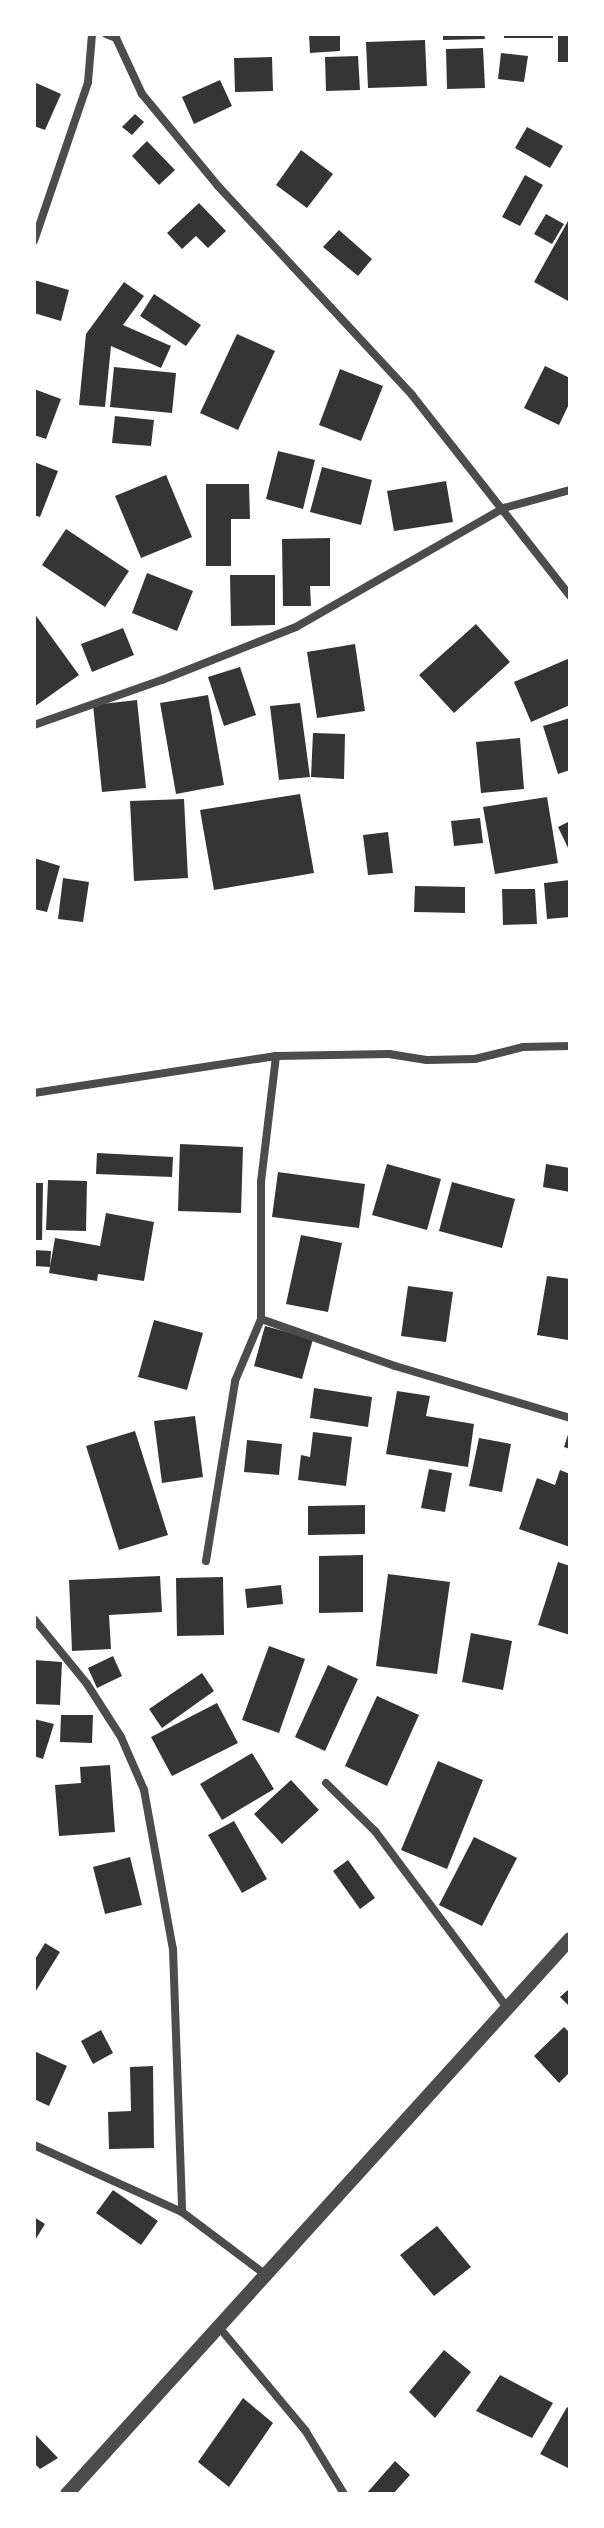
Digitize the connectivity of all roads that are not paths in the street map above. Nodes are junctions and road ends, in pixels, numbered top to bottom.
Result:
1 (92, 34) edge
2 (106, 34) edge
3 (120, 36) edge
4 (34, 241) edge
5 (570, 490) edge
6 (504, 508) junction
7 (570, 596) edge
8 (34, 725) edge
9 (570, 1046) edge
10 (276, 1056) junction
11 (34, 1093) edge
12 (261, 1319) junction
13 (570, 1418) edge
14 (206, 1561) dead end
15 (34, 1619) edge
16 (326, 1783) dead end
17 (570, 1939) edge
18 (508, 2009) junction
19 (34, 2145) edge
20 (182, 2212) junction
21 (266, 2275) junction
22 (218, 2326) junction
23 (67, 2494) edge
24 (344, 2494) edge

1 - 4 street
2 - 3 street
3 - 6 street
5 - 6 street
6 - 7 street
6 - 8 street
9 - 10 street
10 - 11 street
10 - 12 street
12 - 13 street
12 - 14 street
15 - 20 street
16 - 18 street
17 - 18 street
18 - 21 street
19 - 20 street
20 - 21 street
21 - 22 street
22 - 23 street
22 - 24 street

